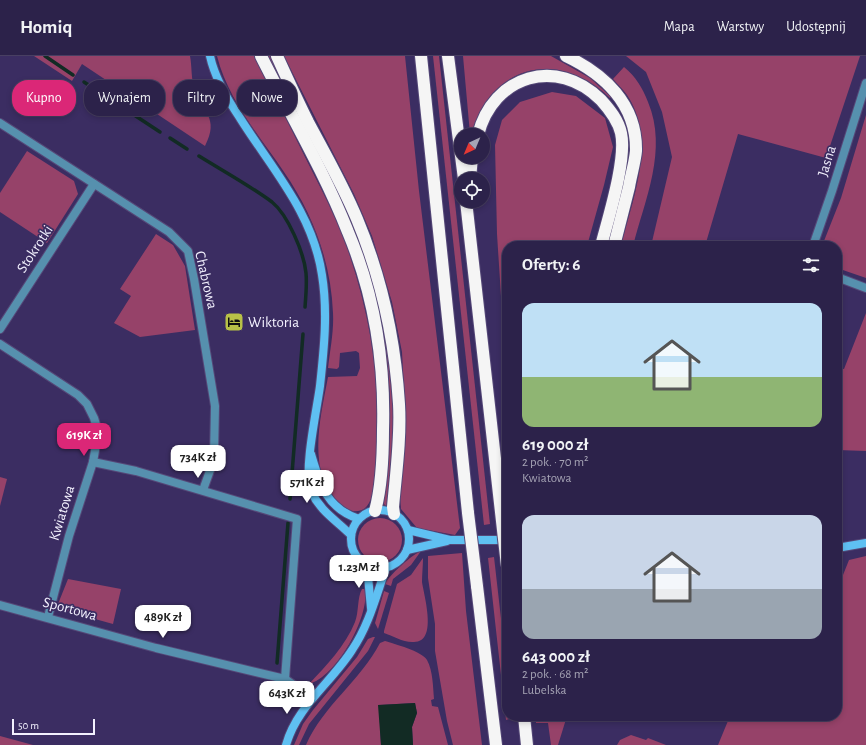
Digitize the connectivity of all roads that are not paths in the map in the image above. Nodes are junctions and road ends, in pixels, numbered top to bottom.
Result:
1 (210, 56) edge
2 (261, 56) edge
3 (277, 56) edge
4 (421, 56) edge
5 (448, 56) edge
6 (566, 56) edge
7 (866, 83) edge
8 (0, 123) edge
9 (480, 128) edge
10 (463, 172) edge
11 (94, 184) junction
12 (468, 208) edge
13 (602, 241) edge
14 (615, 241) edge
15 (814, 241) edge
16 (842, 279) edge
17 (866, 288) edge
18 (0, 328) edge
19 (0, 344) edge
20 (310, 453) junction
21 (93, 462) junction
22 (203, 490) junction
23 (375, 511) junction
24 (394, 514) junction
25 (359, 519) junction
26 (502, 521) edge
27 (408, 530) junction
28 (351, 535) junction
29 (450, 540) junction
30 (502, 540) edge
31 (866, 543) edge
32 (842, 547) edge
33 (407, 550) junction
34 (367, 566) junction
35 (386, 568) junction
36 (0, 605) edge
37 (371, 608) junction
38 (48, 617) junction
39 (285, 679) junction
40 (313, 698) junction
41 (525, 721) edge
42 (286, 745) edge
43 (496, 745) edge
44 (527, 745) edge

1 - 20 main road
2 - 23 highway
3 - 24 highway
4 - 43 highway, bridge
5 - 10 highway
6 - 14 highway
7 - 15 street, Jasna
8 - 11 street, Chabrowa
9 - 13 highway
11 - 18 street, Stokrotki
11 - 22 street, Chabrowa
12 - 26 highway, bridge
16 - 17 street
19 - 21 street, Kwiatowa
20 - 25 main road
20 - 28 main road
21 - 22 street
21 - 38 street, Kwiatowa
22 - 39 street
23 - 24 main road
23 - 25 main road
24 - 27 main road
25 - 28 main road
27 - 29 main road
27 - 33 main road
28 - 34 main road
29 - 30 main road
29 - 33 main road
31 - 32 main road
33 - 35 main road
34 - 35 main road
34 - 37 main road
35 - 37 main road
36 - 38 street, Sportowa
37 - 40 main road
38 - 39 street, Sportowa
39 - 40 street, Sportowa
40 - 42 main road
41 - 44 highway

